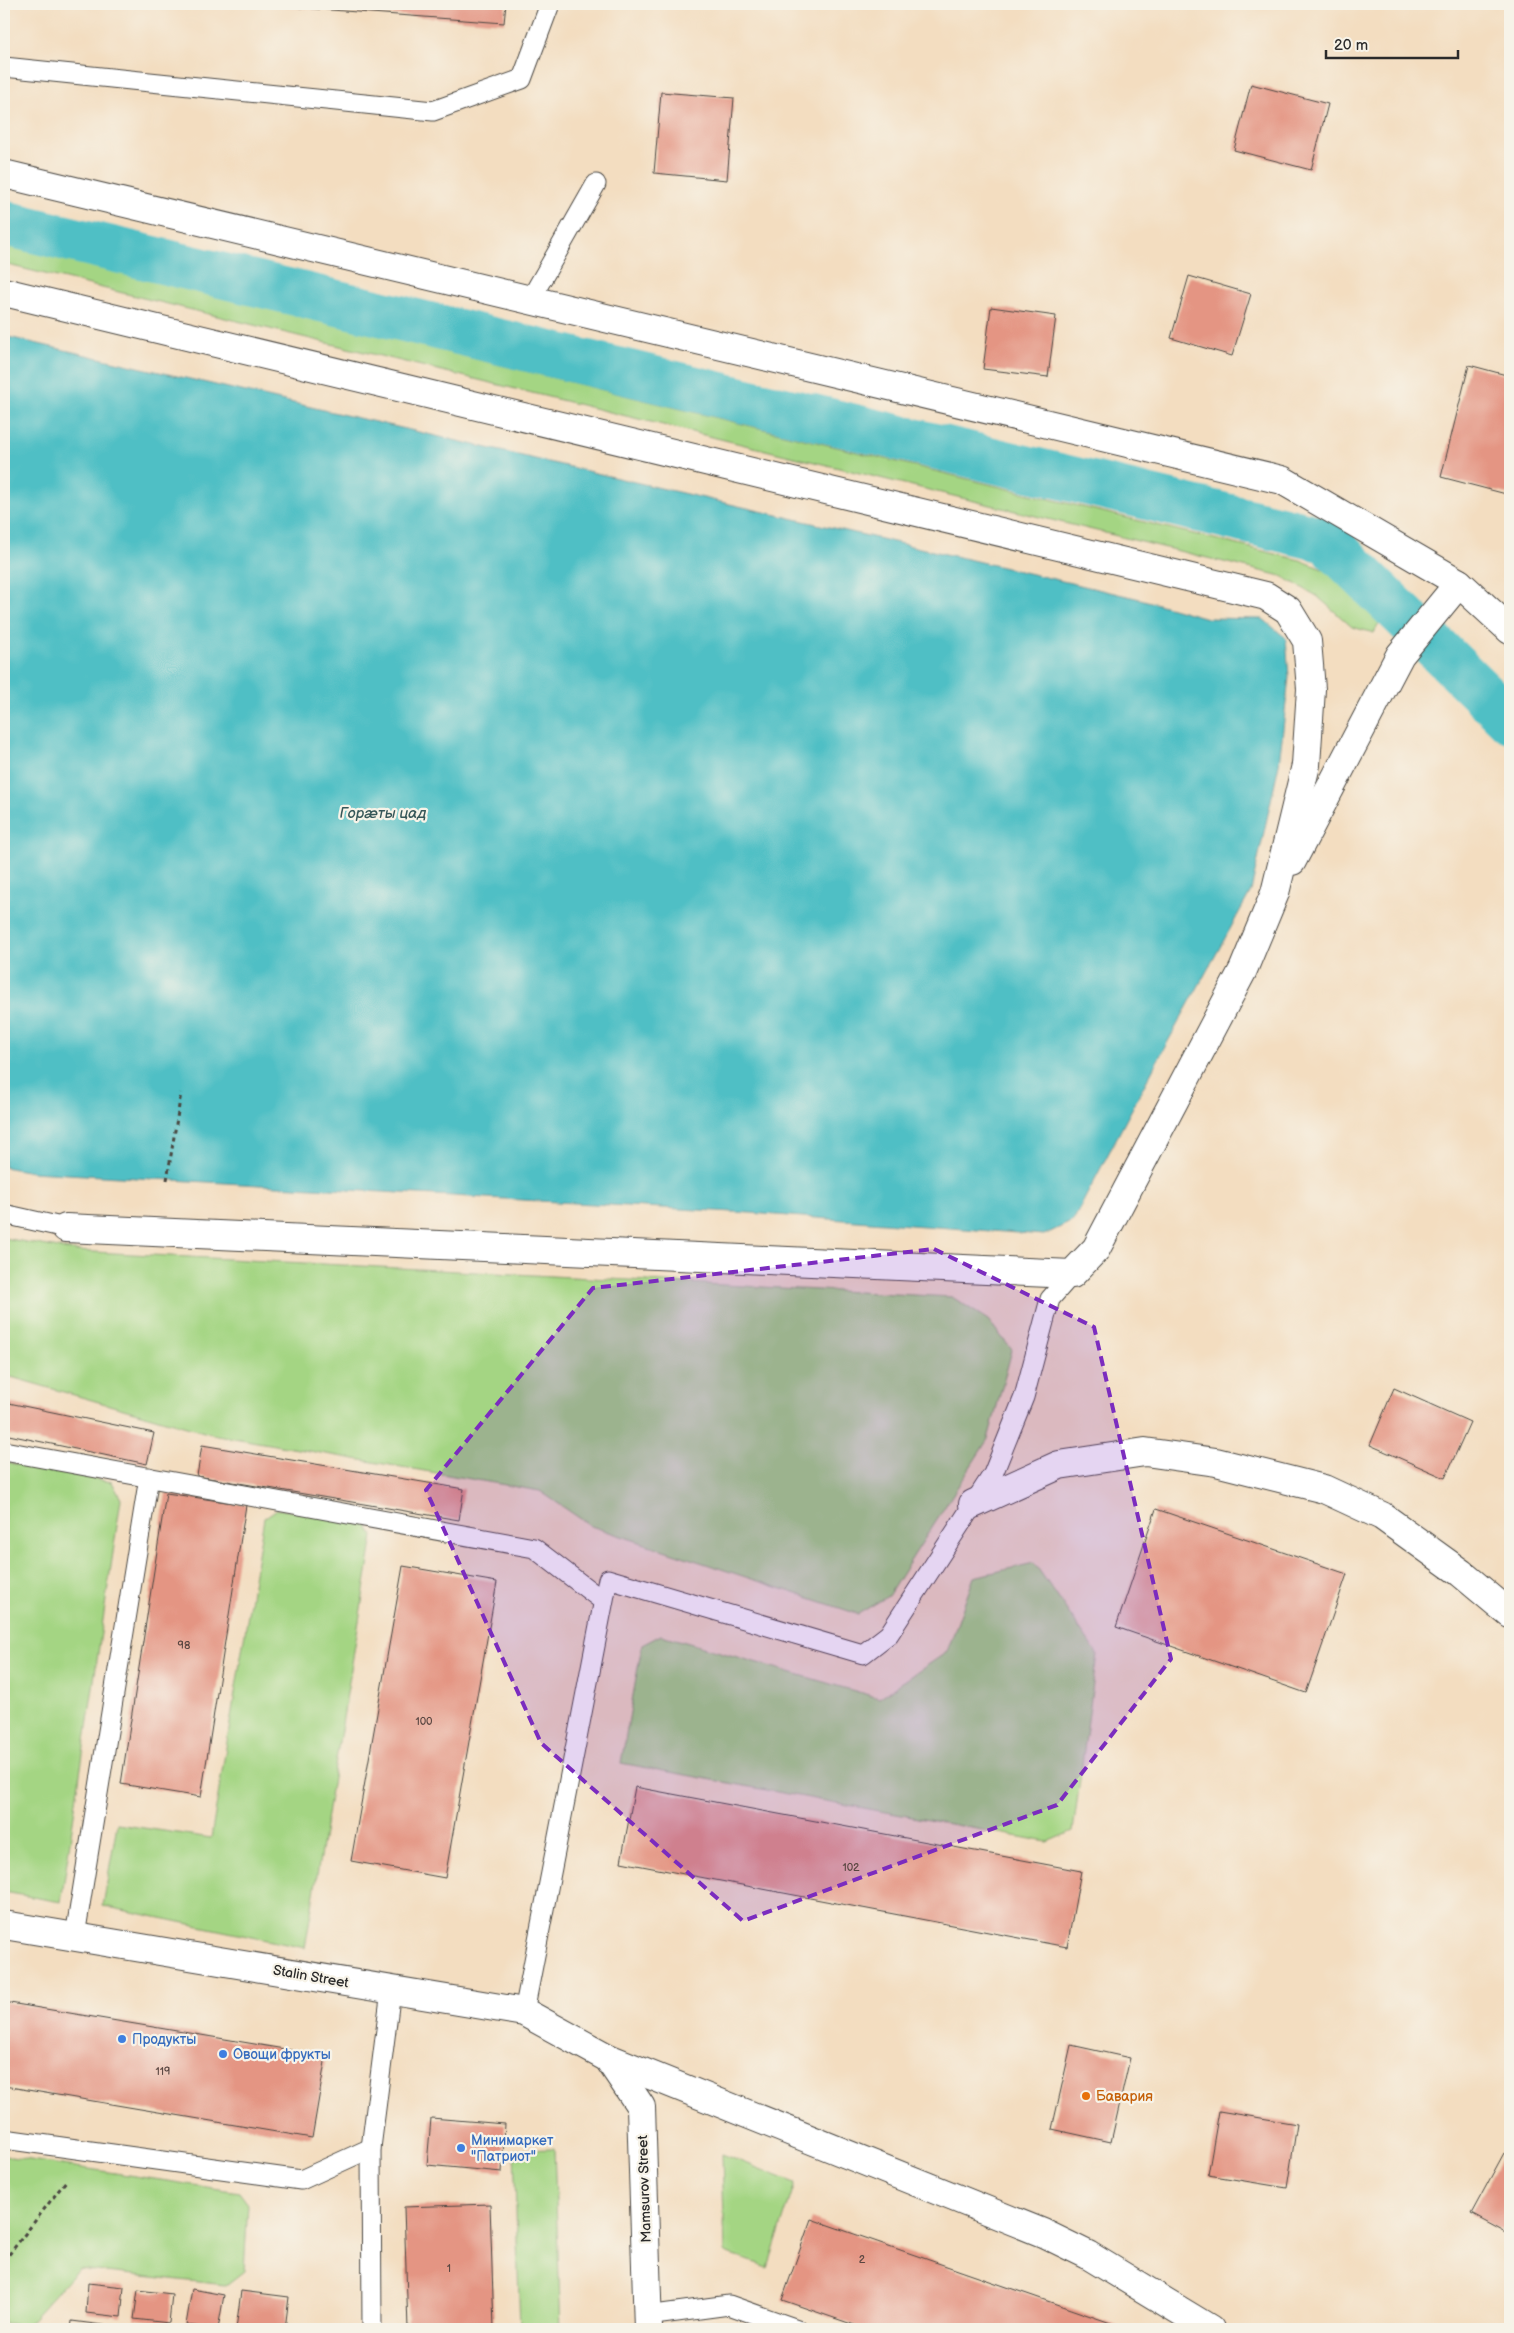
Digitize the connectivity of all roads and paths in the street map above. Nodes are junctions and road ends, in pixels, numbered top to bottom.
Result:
1 (550, 4) edge
2 (4, 67) edge
3 (4, 174) edge
4 (596, 184) dead end
5 (4, 292) edge
6 (530, 300) junction
7 (1459, 583) junction
8 (1510, 630) edge
9 (1275, 893) junction
10 (181, 1093) dead end
11 (167, 1180) dead end
12 (4, 1214) edge
13 (66, 1228) joint
14 (1072, 1274) junction
15 (4, 1451) edge
16 (148, 1477) junction
17 (973, 1504) junction
18 (603, 1601) junction
19 (1510, 1614) edge
20 (4, 1925) edge
21 (75, 1936) junction
22 (391, 1990) junction
23 (524, 2012) junction
24 (608, 2058) junction
25 (4, 2139) edge
26 (371, 2148) junction
27 (89, 2151) junction
28 (4, 2261) edge
29 (647, 2322) edge
30 (372, 2329) edge
31 (797, 2329) edge
32 (1210, 2329) edge

1 - 2 lane
3 - 6 street
4 - 6 lane
5 - 9 street
6 - 7 street
7 - 8 street
7 - 9 street
9 - 14 street
10 - 11 path
12 - 13 lane
13 - 14 street
14 - 17 lane
15 - 16 lane
16 - 18 lane
16 - 21 lane
17 - 18 lane
17 - 19 street
18 - 23 lane
20 - 21 street, Stalin Street
21 - 22 street, Stalin Street
22 - 23 street, Stalin Street
22 - 26 lane
23 - 24 street, Stalin Street
24 - 29 street, Mamsurov Street
24 - 32 street, Stalin Street
25 - 27 lane
26 - 27 lane
26 - 30 lane
27 - 28 path
29 - 31 lane

